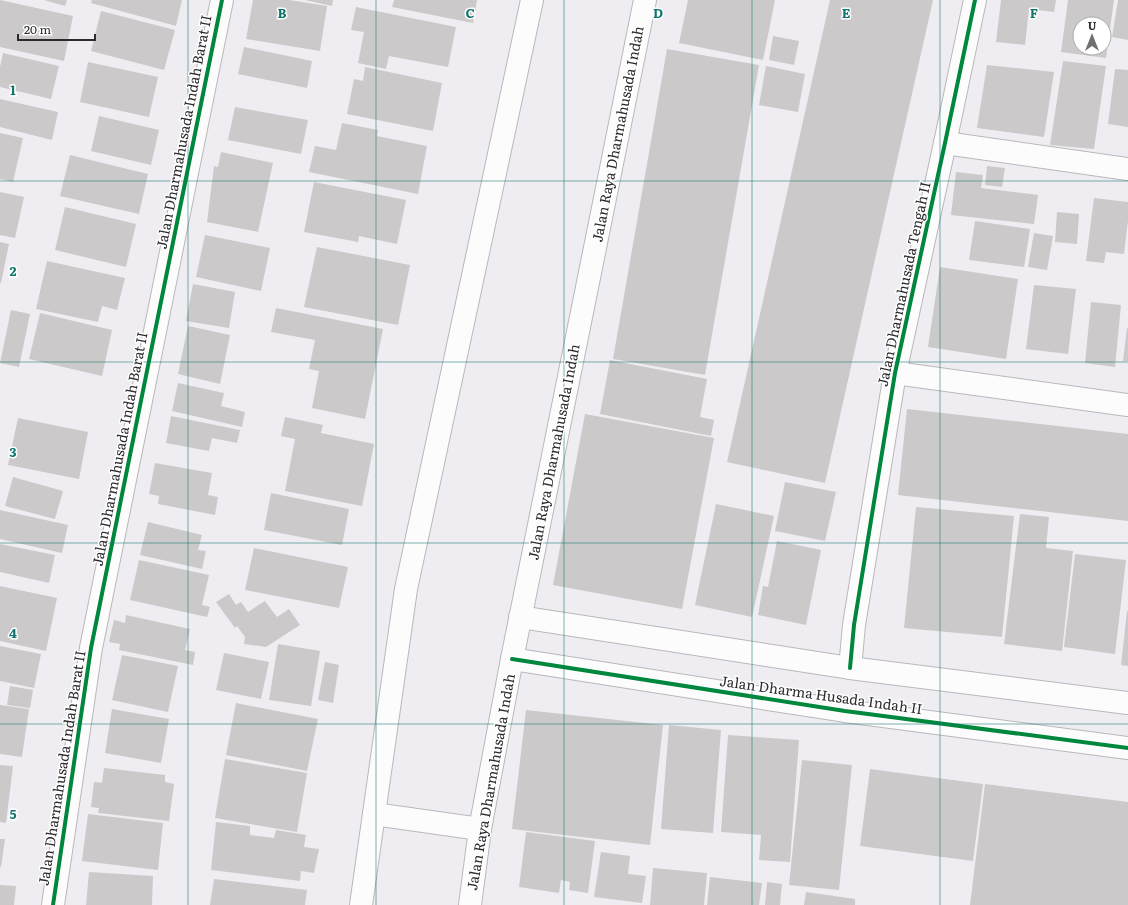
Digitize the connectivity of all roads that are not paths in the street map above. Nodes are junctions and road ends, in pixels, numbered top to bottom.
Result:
1 (222, 0) edge
2 (532, 0) edge
3 (645, 0) edge
4 (975, 0) edge
5 (945, 143) junction
6 (1128, 169) edge
7 (895, 373) junction
8 (1128, 405) edge
9 (520, 617) junction
10 (512, 659) junction
11 (850, 668) junction
12 (1128, 703) edge
13 (1128, 748) edge
14 (374, 814) junction
15 (480, 829) junction
16 (53, 905) edge
17 (361, 905) edge
18 (470, 905) edge

1 - 16 street, Jalan Dharmahusada Indah Barat II
2 - 14 street
3 - 9 street, Jalan Raya Dharmahusada Indah
4 - 5 street, Jalan Dharmahusada Tengah II
5 - 6 street
5 - 7 street, Jalan Dharmahusada Tengah II
7 - 8 street
7 - 11 street, Jalan Dharmahusada Tengah II
9 - 10 street, Jalan Raya Dharmahusada Indah
9 - 11 street
10 - 13 street, Jalan Dharma Husada Indah II
10 - 15 street, Jalan Raya Dharmahusada Indah
11 - 12 street
14 - 15 street
14 - 17 street
15 - 18 street, Jalan Raya Dharmahusada Indah

